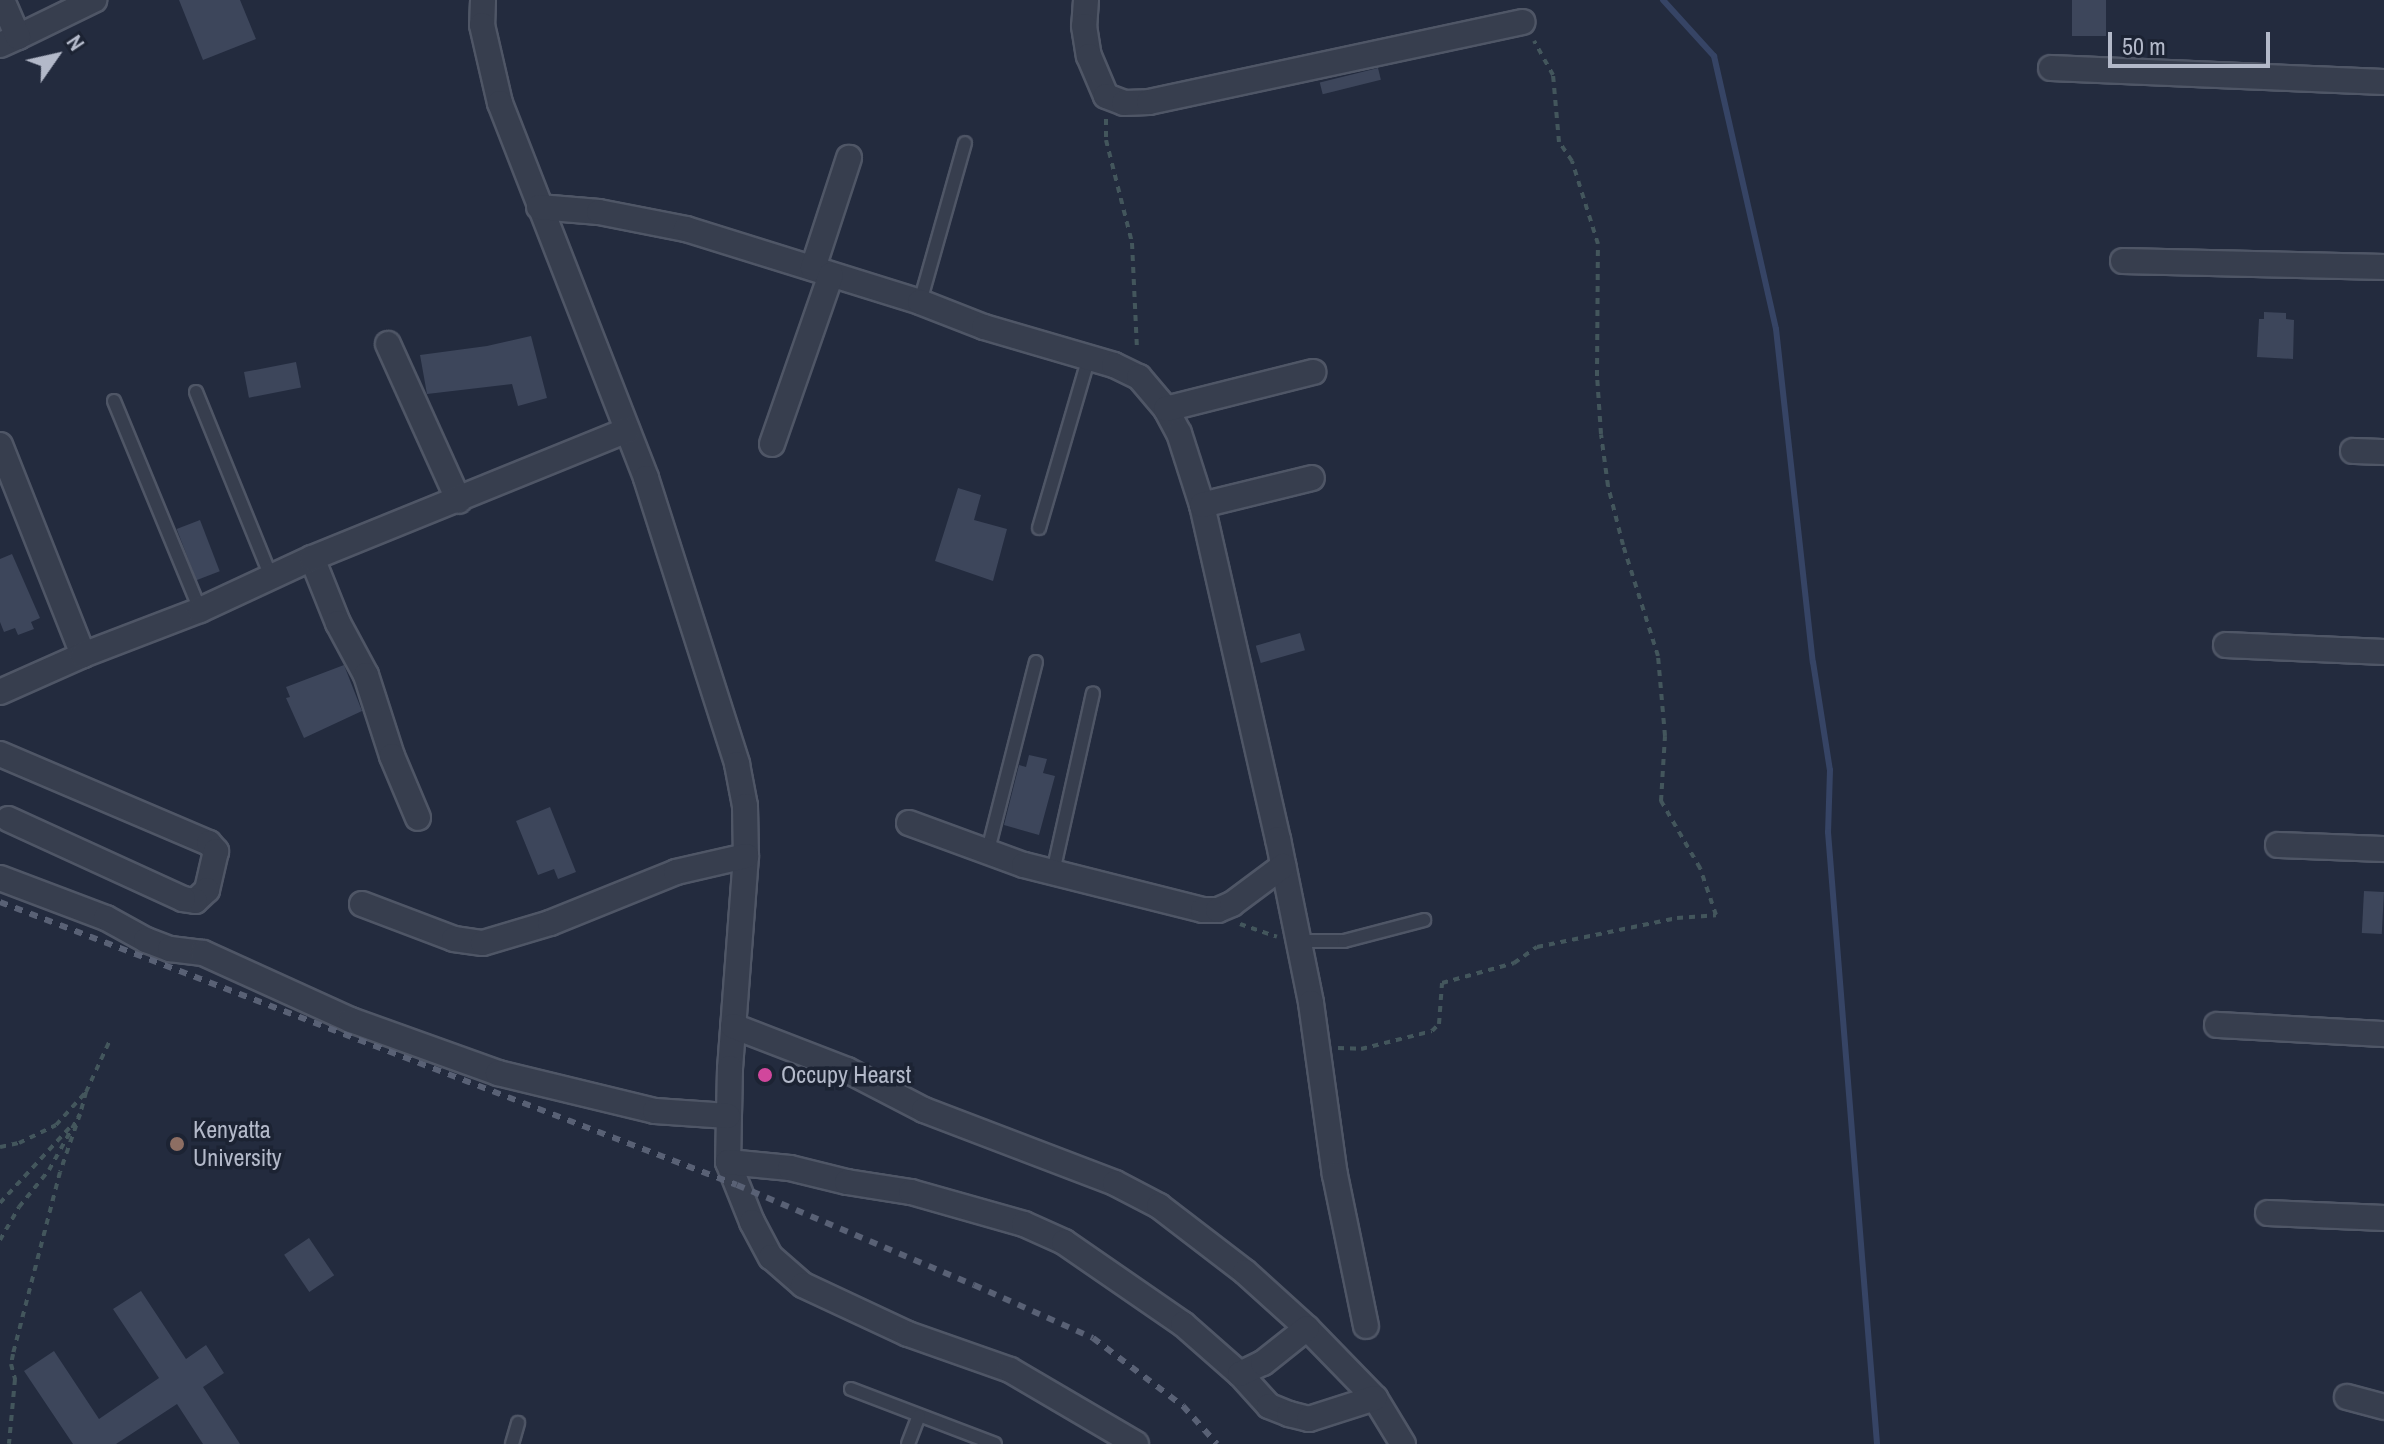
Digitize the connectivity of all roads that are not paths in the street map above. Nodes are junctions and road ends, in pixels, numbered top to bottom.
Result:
1 (2, 0) edge
2 (94, 0) edge
3 (483, 0) edge
4 (1086, 0) edge
5 (1523, 22) road end
6 (9, 41) edge
7 (2051, 68) dead end
8 (2384, 82) edge
9 (965, 143) dead end
10 (849, 158) dead end
11 (539, 207) junction
12 (2123, 261) dead end
13 (2384, 267) edge
14 (822, 272) junction
15 (920, 302) junction
16 (388, 344) dead end
17 (1089, 357) junction
18 (1313, 372) dead end
19 (196, 392) dead end
20 (114, 401) dead end
21 (1166, 409) junction
22 (627, 430) junction
23 (772, 444) dead end
24 (0, 445) edge
25 (2353, 451) dead end
26 (2384, 452) edge
27 (1312, 478) dead end
28 (459, 501) junction
29 (1202, 505) junction
30 (1039, 528) dead end
31 (312, 558) junction
32 (271, 577) junction
33 (200, 610) junction
34 (2226, 645) dead end
35 (2384, 652) edge
36 (83, 655) junction
37 (1036, 662) dead end
38 (0, 692) edge
39 (1093, 693) dead end
40 (0, 754) edge
41 (418, 818) dead end
42 (8, 819) dead end
43 (909, 823) dead end
44 (2278, 845) dead end
45 (2384, 849) edge
46 (987, 854) junction
47 (746, 856) junction
48 (1283, 866) junction
49 (1053, 872) junction
50 (0, 878) edge
51 (362, 904) dead end
52 (1424, 920) dead end
53 (1296, 941) junction
54 (2217, 1025) dead end
55 (733, 1026) junction
56 (2384, 1034) edge
57 (728, 1116) junction
58 (728, 1162) junction
59 (2268, 1213) dead end
60 (2384, 1218) edge
61 (1366, 1326) dead end
62 (1307, 1328) junction
63 (1240, 1374) junction
64 (851, 1389) dead end
65 (2347, 1397) dead end
66 (1375, 1398) junction
67 (2384, 1407) edge
68 (919, 1416) junction
69 (518, 1423) dead end
70 (512, 1444) edge
71 (908, 1444) edge
72 (995, 1444) edge
73 (1136, 1444) edge
74 (1403, 1444) edge

1 - 6 street
2 - 6 street
3 - 11 street
4 - 5 street
7 - 8 street
9 - 15 lane
10 - 14 street
11 - 14 street
11 - 22 street
12 - 13 street
14 - 15 street
14 - 23 street
15 - 17 street
16 - 28 street
17 - 21 street
17 - 30 lane
18 - 21 street
19 - 32 lane
20 - 33 lane
21 - 29 street
22 - 28 street
22 - 47 street
24 - 36 street
25 - 26 street
27 - 29 street
28 - 31 street
29 - 48 street
31 - 32 street
31 - 41 street
32 - 33 street
33 - 36 street
34 - 35 street
36 - 38 street
37 - 46 lane
39 - 49 lane
40 - 42 street
43 - 46 street
44 - 45 street
46 - 49 street
47 - 51 street
47 - 55 street
48 - 49 street
48 - 53 street
50 - 57 street
52 - 53 lane
53 - 61 street
54 - 56 street
55 - 57 street
55 - 62 street
57 - 58 street
58 - 63 street
58 - 73 street
59 - 60 street
62 - 63 street
62 - 66 street
63 - 66 street
64 - 68 lane
65 - 67 street
66 - 74 street
68 - 71 lane
68 - 72 lane
69 - 70 lane

